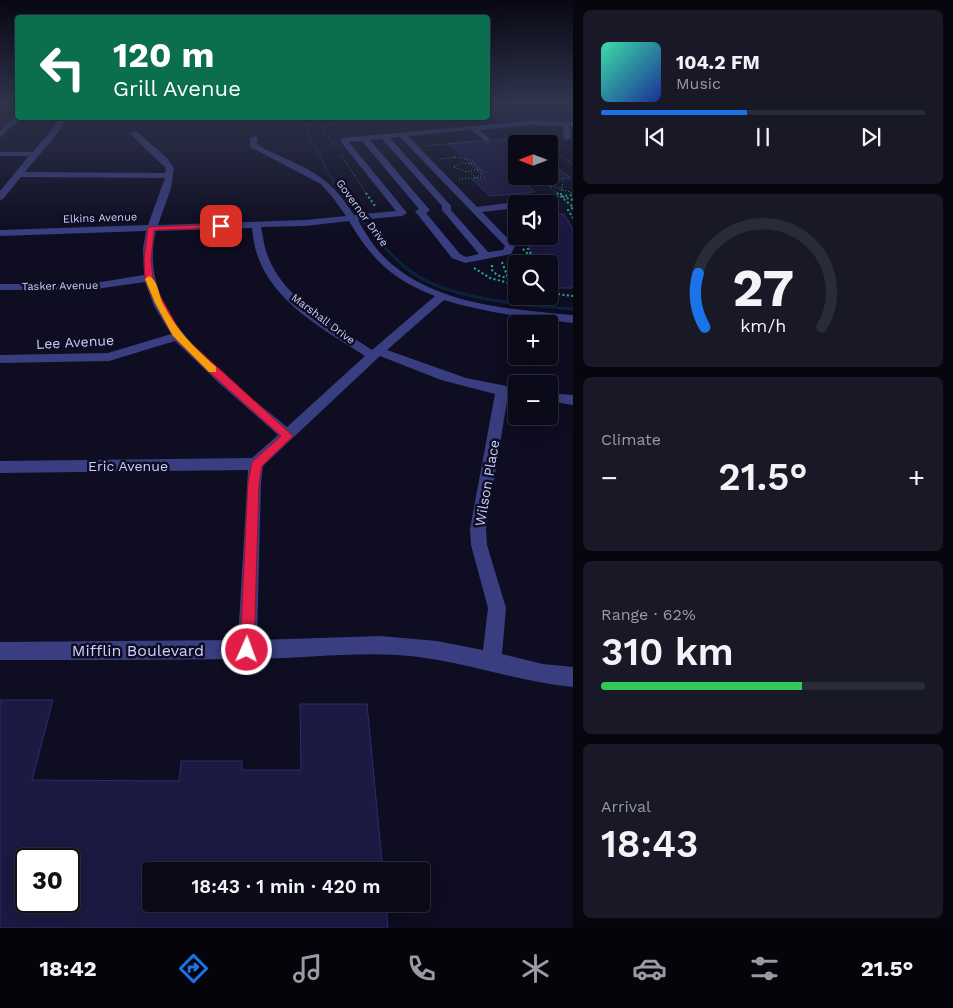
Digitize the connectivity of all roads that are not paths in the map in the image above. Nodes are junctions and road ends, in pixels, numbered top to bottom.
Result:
1 (41, 146) edge
2 (148, 146) edge
3 (256, 146) edge
4 (350, 146) edge
5 (371, 146) edge
6 (393, 146) edge
7 (413, 146) edge
8 (0, 154) edge
9 (34, 154) junction
10 (18, 174) junction
11 (169, 176) junction
12 (0, 197) edge
13 (508, 204) edge
14 (447, 208) junction
15 (473, 208) junction
16 (422, 211) junction
17 (402, 213) junction
18 (350, 218) junction
19 (256, 225) junction
20 (151, 228) junction
21 (0, 233) edge
22 (486, 256) junction
23 (149, 278) junction
24 (0, 287) edge
25 (442, 296) junction
26 (573, 319) edge
27 (178, 336) junction
28 (376, 353) junction
29 (0, 359) edge
30 (508, 392) edge
31 (508, 396) edge
32 (558, 398) edge
33 (573, 400) edge
34 (288, 436) junction
35 (256, 464) junction
36 (0, 467) edge
37 (247, 650) junction
38 (0, 651) edge
39 (491, 662) junction
40 (573, 677) edge

1 - 9 street
2 - 11 street
3 - 18 street, Governor Drive
4 - 17 street
5 - 16 street
6 - 14 street
7 - 15 street
8 - 9 street
9 - 10 street
10 - 11 street
10 - 12 street
11 - 20 street
13 - 15 street, Elkins Avenue
14 - 15 street, Elkins Avenue
14 - 16 street, Elkins Avenue
14 - 22 street
15 - 22 street
16 - 17 street, Elkins Avenue
16 - 22 street
17 - 18 street, Elkins Avenue
18 - 19 street, Elkins Avenue
18 - 25 street, Governor Drive
19 - 20 street, Elkins Avenue
19 - 28 street, Marshall Drive
20 - 21 street, Elkins Avenue
20 - 23 street
23 - 24 street, Tasker Avenue
23 - 27 street
25 - 26 street, Governor Drive
25 - 28 street
27 - 29 street, Lee Avenue
27 - 34 street
28 - 30 street, Marshall Drive
28 - 34 street
31 - 39 street, Wilson Place
32 - 33 street
34 - 35 street
35 - 36 street, Eric Avenue
35 - 37 street
37 - 38 street, Mifflin Boulevard
37 - 39 street, Mifflin Boulevard
39 - 40 street, Mifflin Boulevard

